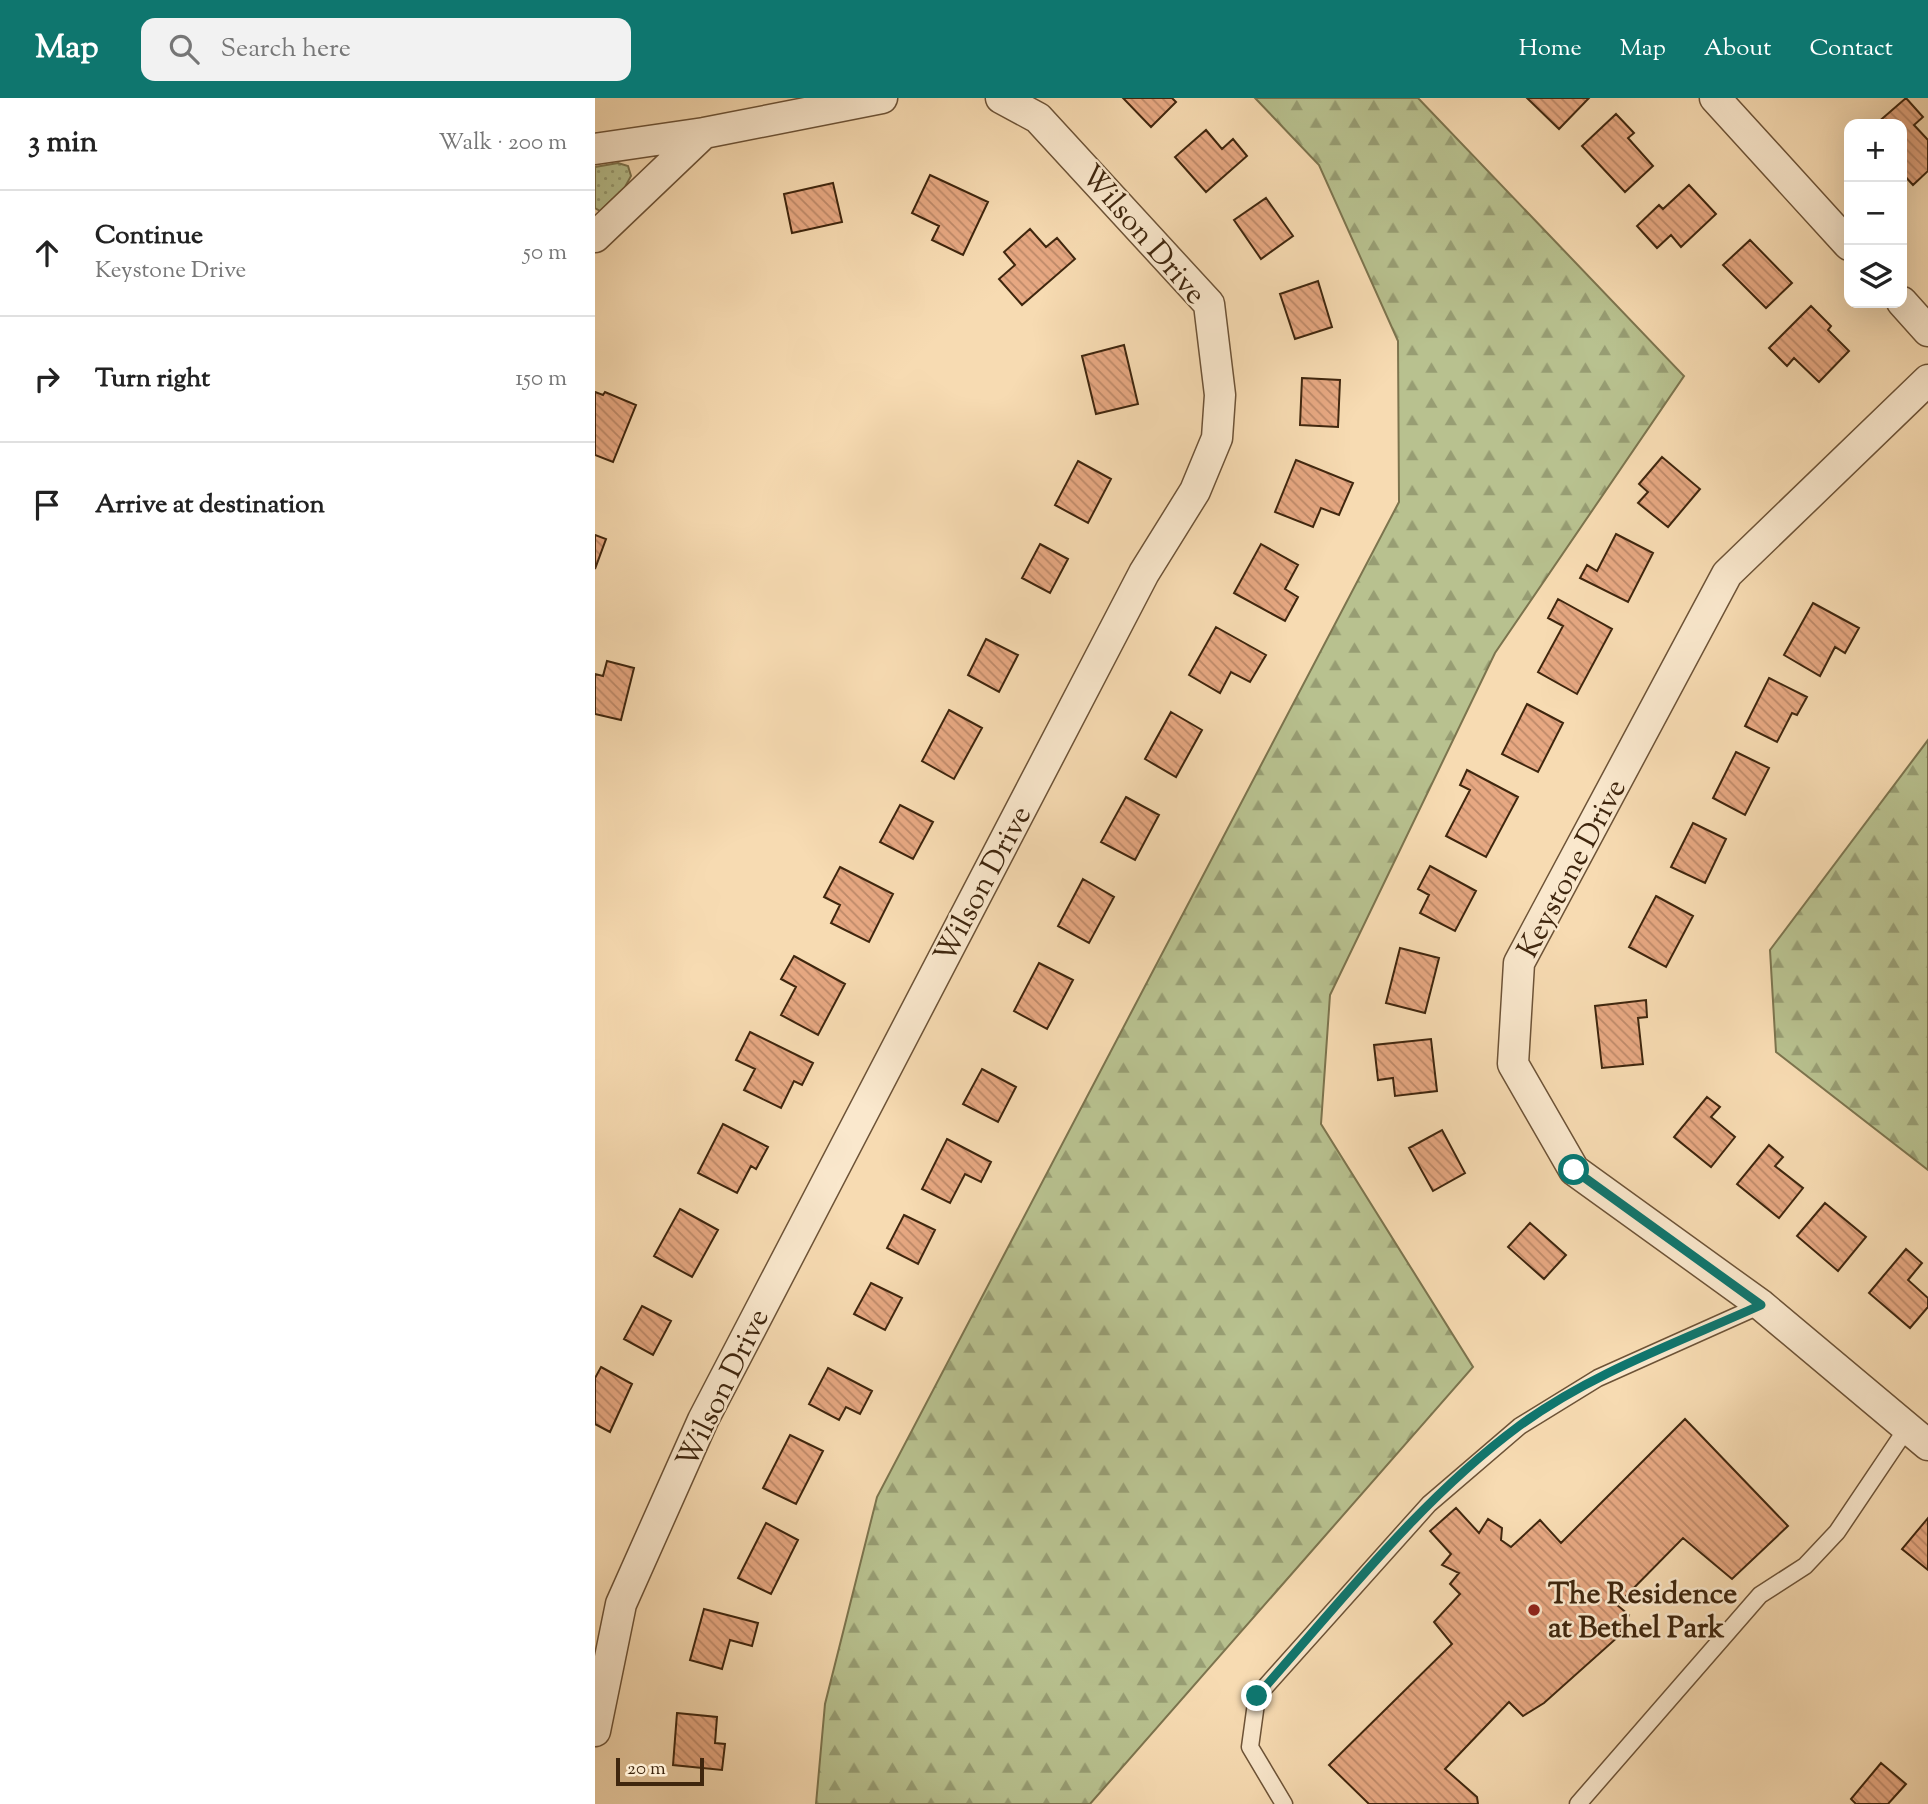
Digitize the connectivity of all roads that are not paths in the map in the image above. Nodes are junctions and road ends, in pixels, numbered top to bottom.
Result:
1 (883, 98) edge
2 (1001, 98) edge
3 (1715, 98) edge
4 (704, 133) junction
5 (595, 149) edge
6 (595, 237) edge
7 (1844, 240) edge
8 (1907, 308) edge
9 (1928, 331) edge
10 (1928, 380) edge
11 (1761, 1305) junction
12 (1918, 1437) edge
13 (595, 1731) edge
14 (1284, 1804) edge
15 (1578, 1804) edge

1 - 4 street
2 - 13 street, Wilson Drive
3 - 7 street
4 - 5 street
4 - 6 street
8 - 9 street
10 - 11 street, Keystone Drive
11 - 12 street, Keystone Drive
11 - 14 lane
12 - 15 lane

